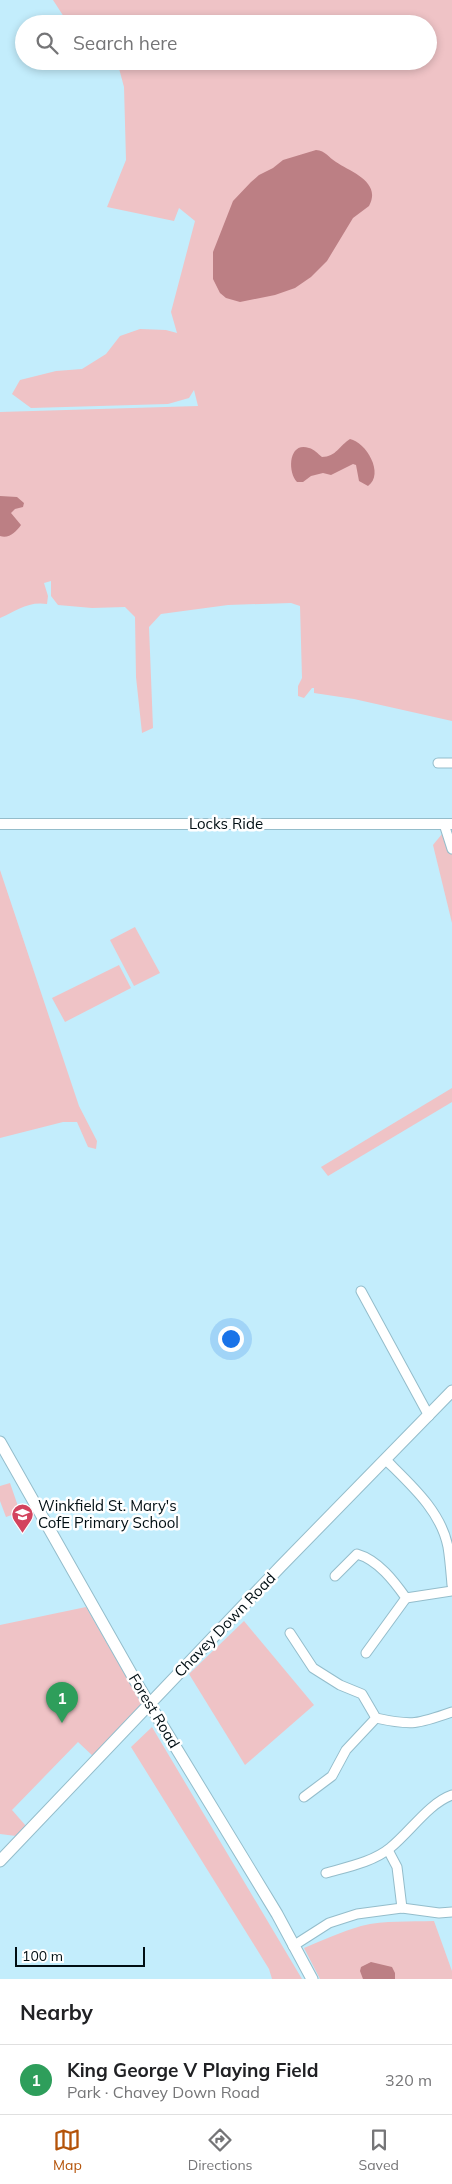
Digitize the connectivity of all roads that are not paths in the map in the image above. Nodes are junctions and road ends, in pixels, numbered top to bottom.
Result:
1 (438, 763) dead end
2 (452, 764) edge
3 (0, 824) edge
4 (448, 824) edge
5 (452, 849) edge
6 (361, 1291) dead end
7 (452, 1391) edge
8 (429, 1416) junction
9 (0, 1442) edge
10 (386, 1460) junction
11 (450, 1546) edge
12 (335, 1576) dead end
13 (452, 1585) edge
14 (452, 1591) edge
15 (406, 1598) junction
16 (290, 1633) dead end
17 (366, 1653) dead end
18 (149, 1704) junction
19 (452, 1712) edge
20 (376, 1718) junction
21 (452, 1796) edge
22 (304, 1797) dead end
23 (388, 1850) junction
24 (0, 1860) edge
25 (326, 1873) dead end
26 (402, 1908) junction
27 (452, 1912) edge
28 (293, 1946) junction
29 (312, 1979) edge

1 - 2 street
3 - 4 street, Locks Ride
4 - 5 street
6 - 8 street
7 - 8 main road, Chavey Down Road
8 - 10 main road, Chavey Down Road
9 - 18 main road, Forest Road
10 - 11 street
10 - 18 main road, Chavey Down Road
11 - 13 street
12 - 15 street
14 - 15 street
15 - 17 street
16 - 20 street
18 - 24 main road, Chavey Down Road
18 - 28 main road, Forest Road
19 - 20 street
20 - 22 street
21 - 23 street
23 - 25 street
23 - 26 street
26 - 27 street
26 - 28 street
28 - 29 main road, Forest Road

